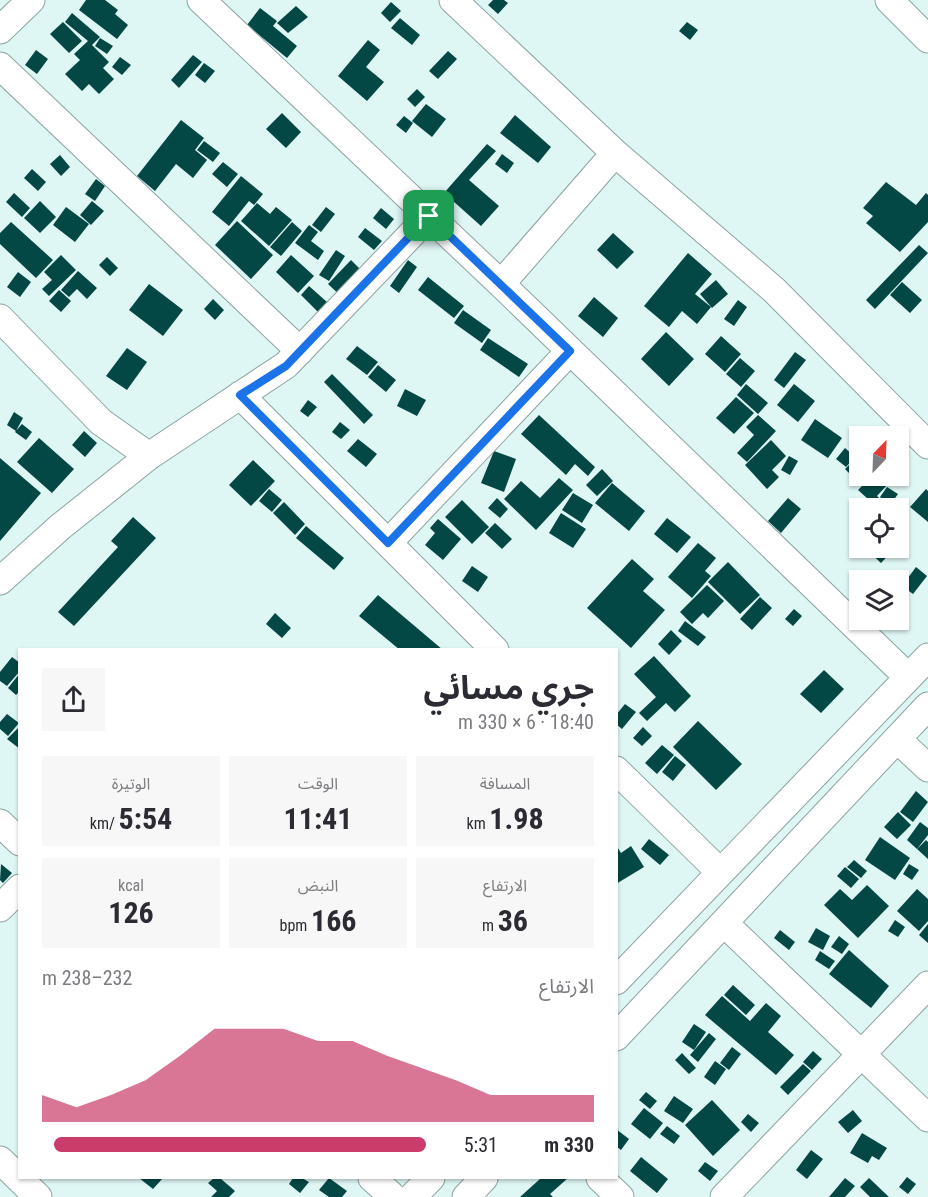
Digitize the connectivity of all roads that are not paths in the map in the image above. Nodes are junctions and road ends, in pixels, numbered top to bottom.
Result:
1 (31, 0) edge
2 (201, 0) edge
3 (453, 0) edge
4 (889, 0) edge
5 (0, 30) edge
6 (928, 39) edge
7 (0, 66) edge
8 (615, 153) junction
9 (429, 216) junction
10 (501, 284) junction
11 (0, 318) edge
12 (300, 351) junction
13 (570, 351) junction
14 (240, 395) junction
15 (928, 445) edge
16 (149, 456) junction
17 (388, 543) junction
18 (2, 574) edge
19 (493, 648) edge
20 (928, 657) edge
21 (908, 677) junction
22 (928, 706) edge
23 (897, 739) junction
24 (928, 768) edge
25 (618, 772) edge
26 (0, 824) edge
27 (18, 840) edge
28 (720, 872) junction
29 (18, 890) edge
30 (0, 908) edge
31 (724, 923) junction
32 (618, 979) edge
33 (928, 985) edge
34 (618, 1035) edge
35 (862, 1053) junction
36 (928, 1118) edge
37 (0, 1160) edge
38 (18, 1178) edge
39 (20, 1179) edge
40 (373, 1179) edge
41 (430, 1179) edge
42 (483, 1179) edge
43 (601, 1179) edge
44 (38, 1197) edge
45 (393, 1197) edge
46 (412, 1197) edge
47 (466, 1197) edge
48 (620, 1197) edge
49 (724, 1197) edge

1 - 5 street
2 - 9 street
3 - 8 street
4 - 6 street
7 - 12 street
8 - 10 street
8 - 15 street
9 - 10 street
9 - 12 street
10 - 13 street
11 - 16 street
12 - 14 street
13 - 17 street
13 - 21 street
14 - 16 street
14 - 17 street
16 - 18 street
17 - 19 street
20 - 21 street
21 - 28 street
22 - 23 street
23 - 24 street
23 - 31 street
25 - 28 street
26 - 27 street
28 - 32 street
29 - 30 street
31 - 34 street
31 - 35 street
33 - 35 street
35 - 36 street
35 - 49 street
37 - 38 street
39 - 44 street
40 - 45 street
41 - 46 street
42 - 47 street
43 - 48 street

